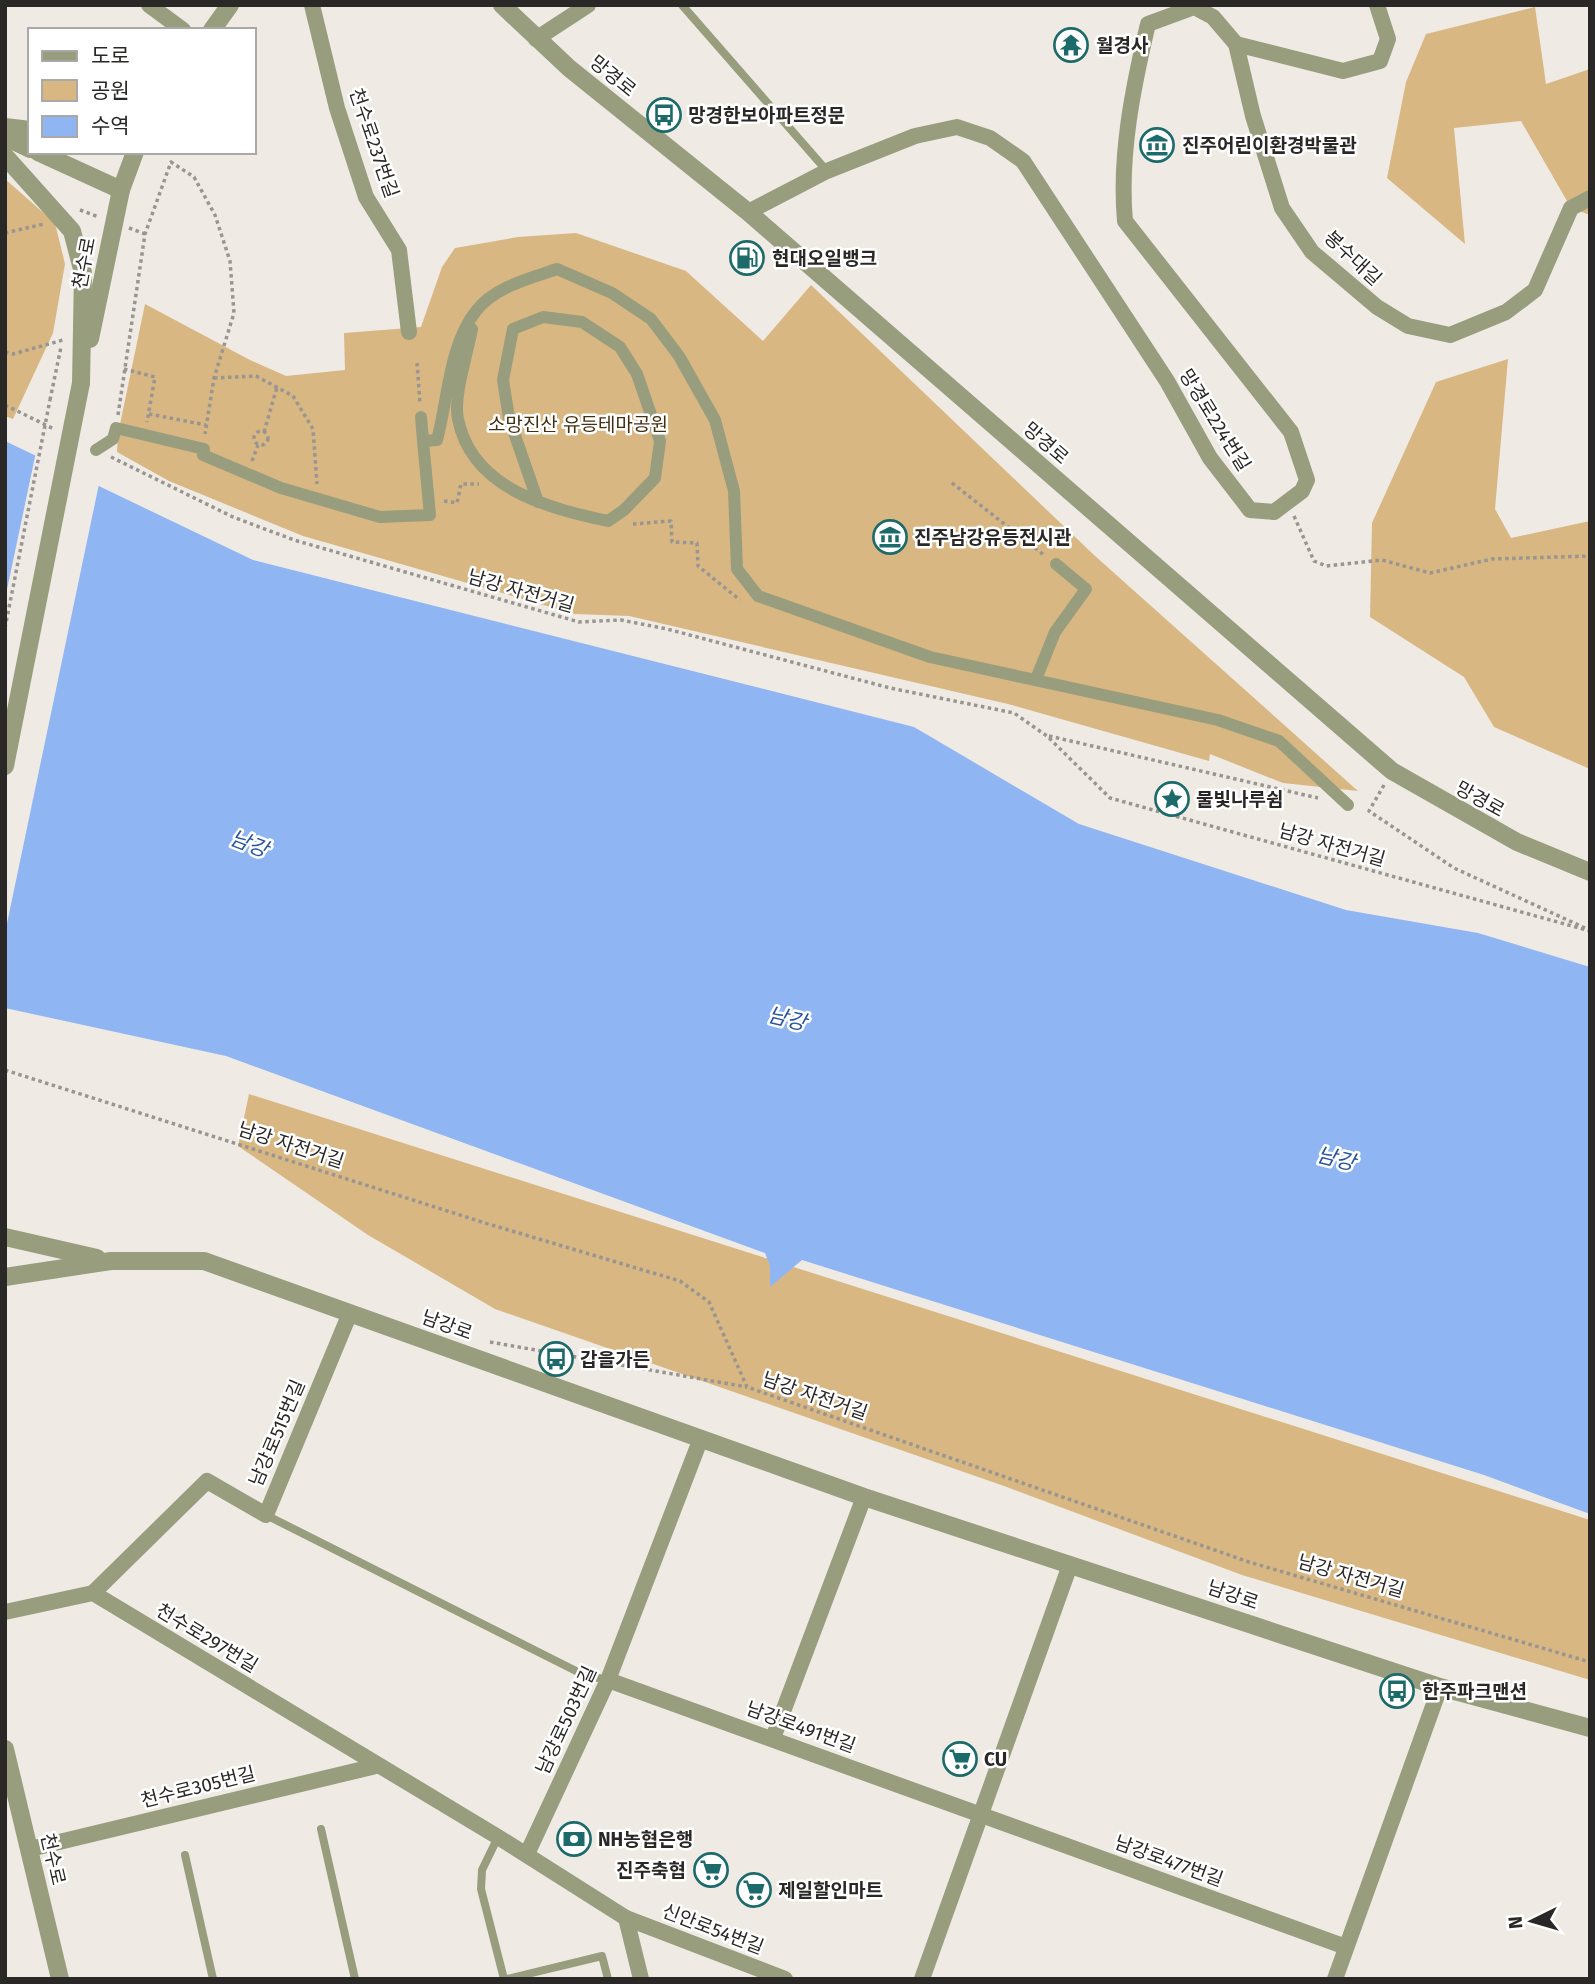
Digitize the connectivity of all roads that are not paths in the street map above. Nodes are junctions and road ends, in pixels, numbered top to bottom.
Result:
1 (149, 5) edge
2 (230, 5) edge
3 (312, 5) edge
4 (502, 5) edge
5 (588, 5) edge
6 (682, 5) edge
7 (1377, 5) edge
8 (180, 28) edge
9 (213, 28) edge
10 (537, 39) junction
11 (1236, 44) junction
12 (5, 127) edge
13 (28, 130) edge
14 (5, 137) edge
15 (28, 148) edge
16 (42, 154) edge
17 (134, 154) edge
18 (5, 156) edge
19 (827, 171) junction
20 (121, 190) junction
21 (1590, 198) edge
22 (748, 212) junction
23 (477, 310) junction
24 (409, 332) dead end
25 (82, 383) junction
26 (421, 417) road end
27 (423, 441) junction
28 (96, 450) road end
29 (538, 502) junction
30 (1056, 564) road end
31 (1036, 678) junction
32 (5, 766) edge
33 (1348, 805) road end
34 (1590, 872) edge
35 (5, 1237) edge
36 (111, 1261) junction
37 (5, 1277) edge
38 (350, 1312) junction
39 (701, 1438) junction
40 (864, 1497) junction
41 (266, 1515) junction
42 (1070, 1565) junction
43 (93, 1593) junction
44 (5, 1612) edge
45 (608, 1680) junction
46 (1440, 1687) junction
47 (1590, 1728) edge
48 (773, 1738) junction
49 (5, 1749) edge
50 (376, 1766) junction
51 (978, 1814) junction
52 (321, 1829) dead end
53 (498, 1837) junction
54 (30, 1849) junction
55 (527, 1854) junction
56 (185, 1855) dead end
57 (626, 1918) junction
58 (1346, 1947) junction
59 (60, 1979) edge
60 (213, 1979) edge
61 (355, 1979) edge
62 (505, 1979) edge
63 (608, 1979) edge
64 (640, 1979) edge
65 (785, 1979) edge
66 (922, 1979) edge
67 (1335, 1979) edge

1 - 8 street
2 - 9 street
3 - 24 street, 천수로237번길
4 - 10 street, 망경로
5 - 10 street
6 - 19 lane
7 - 11 street
10 - 22 street, 망경로
11 - 19 street, 망경로224번길
11 - 21 street, 봉수대길
12 - 13 street
14 - 15 street
16 - 20 street
17 - 20 street, 천수로
18 - 25 street
19 - 22 street, 망경로224번길
20 - 25 street, 천수로
22 - 34 street, 망경로
23 - 27 street
23 - 29 street
23 - 31 street
25 - 32 street, bridge
26 - 27 street
27 - 28 street
29 - 29 street
30 - 31 street
31 - 33 street
35 - 36 street
36 - 37 street, 남강로
36 - 38 street, 남강로
38 - 39 street, 남강로
38 - 41 street, 남강로515번길
39 - 40 street, 남강로
39 - 45 street, 남강로503번길
40 - 42 street, 남강로
40 - 48 street
41 - 43 street, 남강로515번길
41 - 45 lane
42 - 46 street, 남강로
42 - 51 street
43 - 44 street
43 - 50 street, 천수로297번길
45 - 48 street, 남강로491번길
45 - 55 street, 남강로503번길
46 - 47 street, 남강로
46 - 58 street
48 - 51 street, 남강로491번길
49 - 54 street, 천수로
50 - 53 street
50 - 54 street, 천수로305번길
51 - 58 street, 남강로477번길
51 - 66 street
52 - 61 lane
53 - 55 street
53 - 62 lane
54 - 59 street, 천수로
55 - 57 street, 신안로54번길
56 - 60 lane
57 - 64 street
57 - 65 street, 신안로54번길
58 - 67 street
62 - 63 lane

